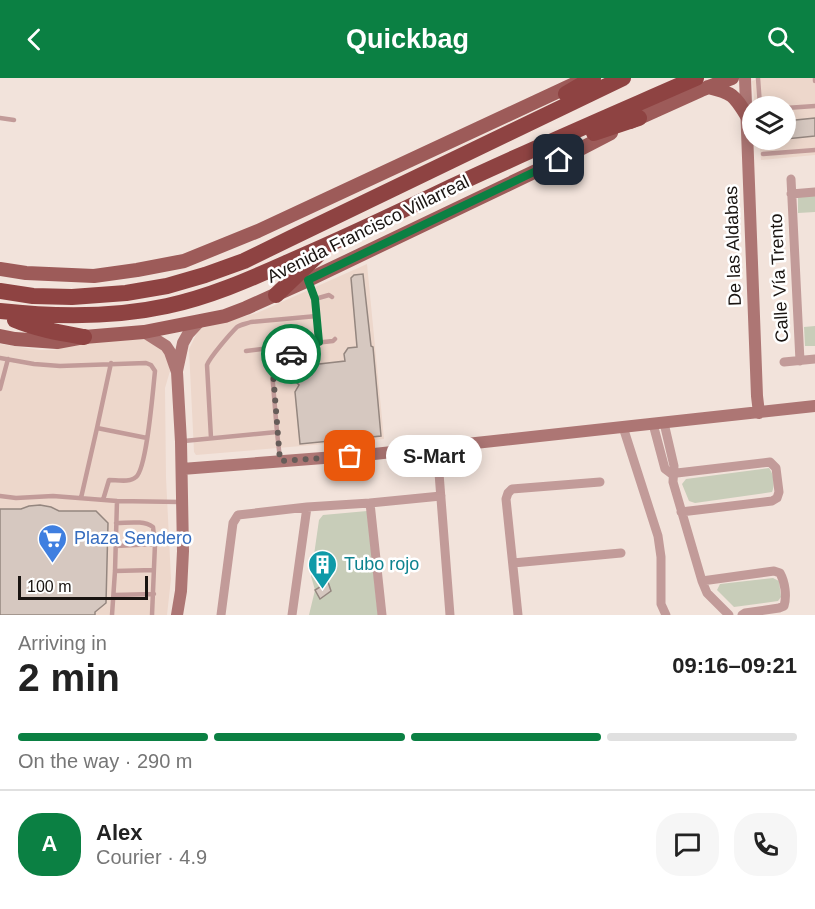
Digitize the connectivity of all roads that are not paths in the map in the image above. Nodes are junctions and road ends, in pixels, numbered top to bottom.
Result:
1 (587, 78) edge
2 (593, 78) edge
3 (623, 78) edge
4 (732, 78) edge
5 (745, 78) edge
6 (758, 78) edge
7 (702, 83) edge
8 (747, 96) edge
9 (759, 96) edge
10 (742, 105) edge
11 (815, 106) edge
12 (796, 107) edge
13 (0, 118) edge
14 (639, 118) junction
15 (14, 120) dead end
16 (494, 141) junction
17 (750, 150) edge
18 (815, 150) edge
19 (763, 154) dead end
20 (502, 163) junction
21 (790, 179) dead end
22 (815, 192) edge
23 (791, 194) junction
24 (328, 245) junction
25 (0, 269) edge
26 (308, 280) junction
27 (0, 291) edge
28 (276, 295) junction
29 (332, 297) dead end
30 (315, 299) junction
31 (0, 312) edge
32 (317, 316) junction
33 (200, 321) junction
34 (144, 332) junction
35 (0, 336) edge
36 (84, 337) junction
37 (335, 339) dead end
38 (319, 342) junction
39 (300, 344) junction
40 (270, 348) junction
41 (246, 351) dead end
42 (0, 357) edge
43 (8, 359) junction
44 (815, 359) edge
45 (800, 361) junction
46 (784, 362) dead end
47 (111, 363) junction
48 (177, 372) junction
49 (273, 372) junction
50 (0, 389) edge
51 (815, 406) edge
52 (759, 413) junction
53 (658, 424) junction
54 (97, 428) junction
55 (623, 428) junction
56 (277, 432) junction
57 (147, 438) junction
58 (211, 438) junction
59 (181, 442) junction
60 (280, 461) junction
61 (182, 469) junction
62 (439, 473) dead end
63 (673, 476) junction
64 (600, 482) dead end
65 (0, 496) edge
66 (441, 496) junction
67 (81, 498) junction
68 (103, 500) junction
69 (117, 501) junction
70 (182, 502) junction
71 (370, 503) junction
72 (307, 507) junction
73 (681, 512) junction
74 (116, 523) junction
75 (155, 544) junction
76 (116, 546) junction
77 (621, 553) dead end
78 (513, 563) junction
79 (154, 570) junction
80 (115, 571) junction
81 (702, 581) junction
82 (154, 594) junction
83 (114, 595) junction
84 (112, 615) edge
85 (153, 615) edge
86 (177, 615) edge
87 (221, 615) edge
88 (292, 615) edge
89 (382, 615) edge
90 (450, 615) edge
91 (518, 615) edge
92 (666, 615) edge
93 (729, 615) edge
94 (742, 615) edge

1 - 25 main road
2 - 16 highway
3 - 16 highway, Avenida Francisco Villarreal
4 - 7 main road, Avenida Francisco Villarreal
5 - 8 street, De las Aldabas
6 - 9 lane
7 - 10 main road
7 - 14 main road, Avenida Francisco Villarreal
7 - 20 highway, Avenida Francisco Villarreal
11 - 12 lane
13 - 15 lane
14 - 20 highway
14 - 26 main road, Avenida Francisco Villarreal
16 - 27 highway, Avenida Francisco Villarreal
17 - 52 street, De las Aldabas
18 - 19 lane
20 - 24 highway, Avenida Francisco Villarreal
21 - 23 street, Calle Vía Trento
22 - 23 street, Calle Vía Trento
23 - 45 street, Calle Vía Trento
24 - 28 highway
24 - 31 highway, Avenida Francisco Villarreal
26 - 28 main road, Avenida Francisco Villarreal
26 - 30 lane
28 - 33 main road, Avenida Francisco Villarreal
29 - 30 lane
30 - 32 lane
31 - 36 highway
32 - 38 lane
32 - 58 lane
33 - 34 main road, Avenida Francisco Villarreal
33 - 48 street
34 - 36 main road, Avenida Francisco Villarreal
34 - 48 street
35 - 36 main road, Avenida Francisco Villarreal
37 - 38 lane
38 - 39 lane
39 - 40 lane
39 - 49 lane
40 - 41 lane
40 - 49 lane
42 - 43 lane
43 - 47 lane
43 - 50 lane
44 - 45 street, Calle Vía Trento
45 - 46 street, Calle Vía Trento
47 - 54 lane
47 - 57 lane
48 - 59 street
49 - 56 lane
51 - 52 street
52 - 53 street
53 - 55 street
53 - 63 street
54 - 57 lane
54 - 67 lane
55 - 60 street
55 - 92 street
56 - 58 lane
56 - 60 lane
57 - 68 lane
58 - 59 lane
59 - 61 street
60 - 61 street
61 - 70 street
62 - 66 street
63 - 73 street
63 - 73 street
64 - 78 street
65 - 67 lane
66 - 71 street
66 - 90 street
67 - 68 lane
68 - 69 lane
69 - 70 lane
69 - 74 lane
70 - 86 street
71 - 72 street
71 - 89 street
72 - 87 street
72 - 88 street
73 - 81 street
74 - 75 lane
74 - 76 lane
75 - 76 lane
75 - 79 lane
76 - 80 lane
77 - 78 street
78 - 91 street
79 - 80 lane
79 - 82 lane
80 - 83 lane
81 - 93 street
81 - 94 street
82 - 83 lane
82 - 85 lane
83 - 84 lane

